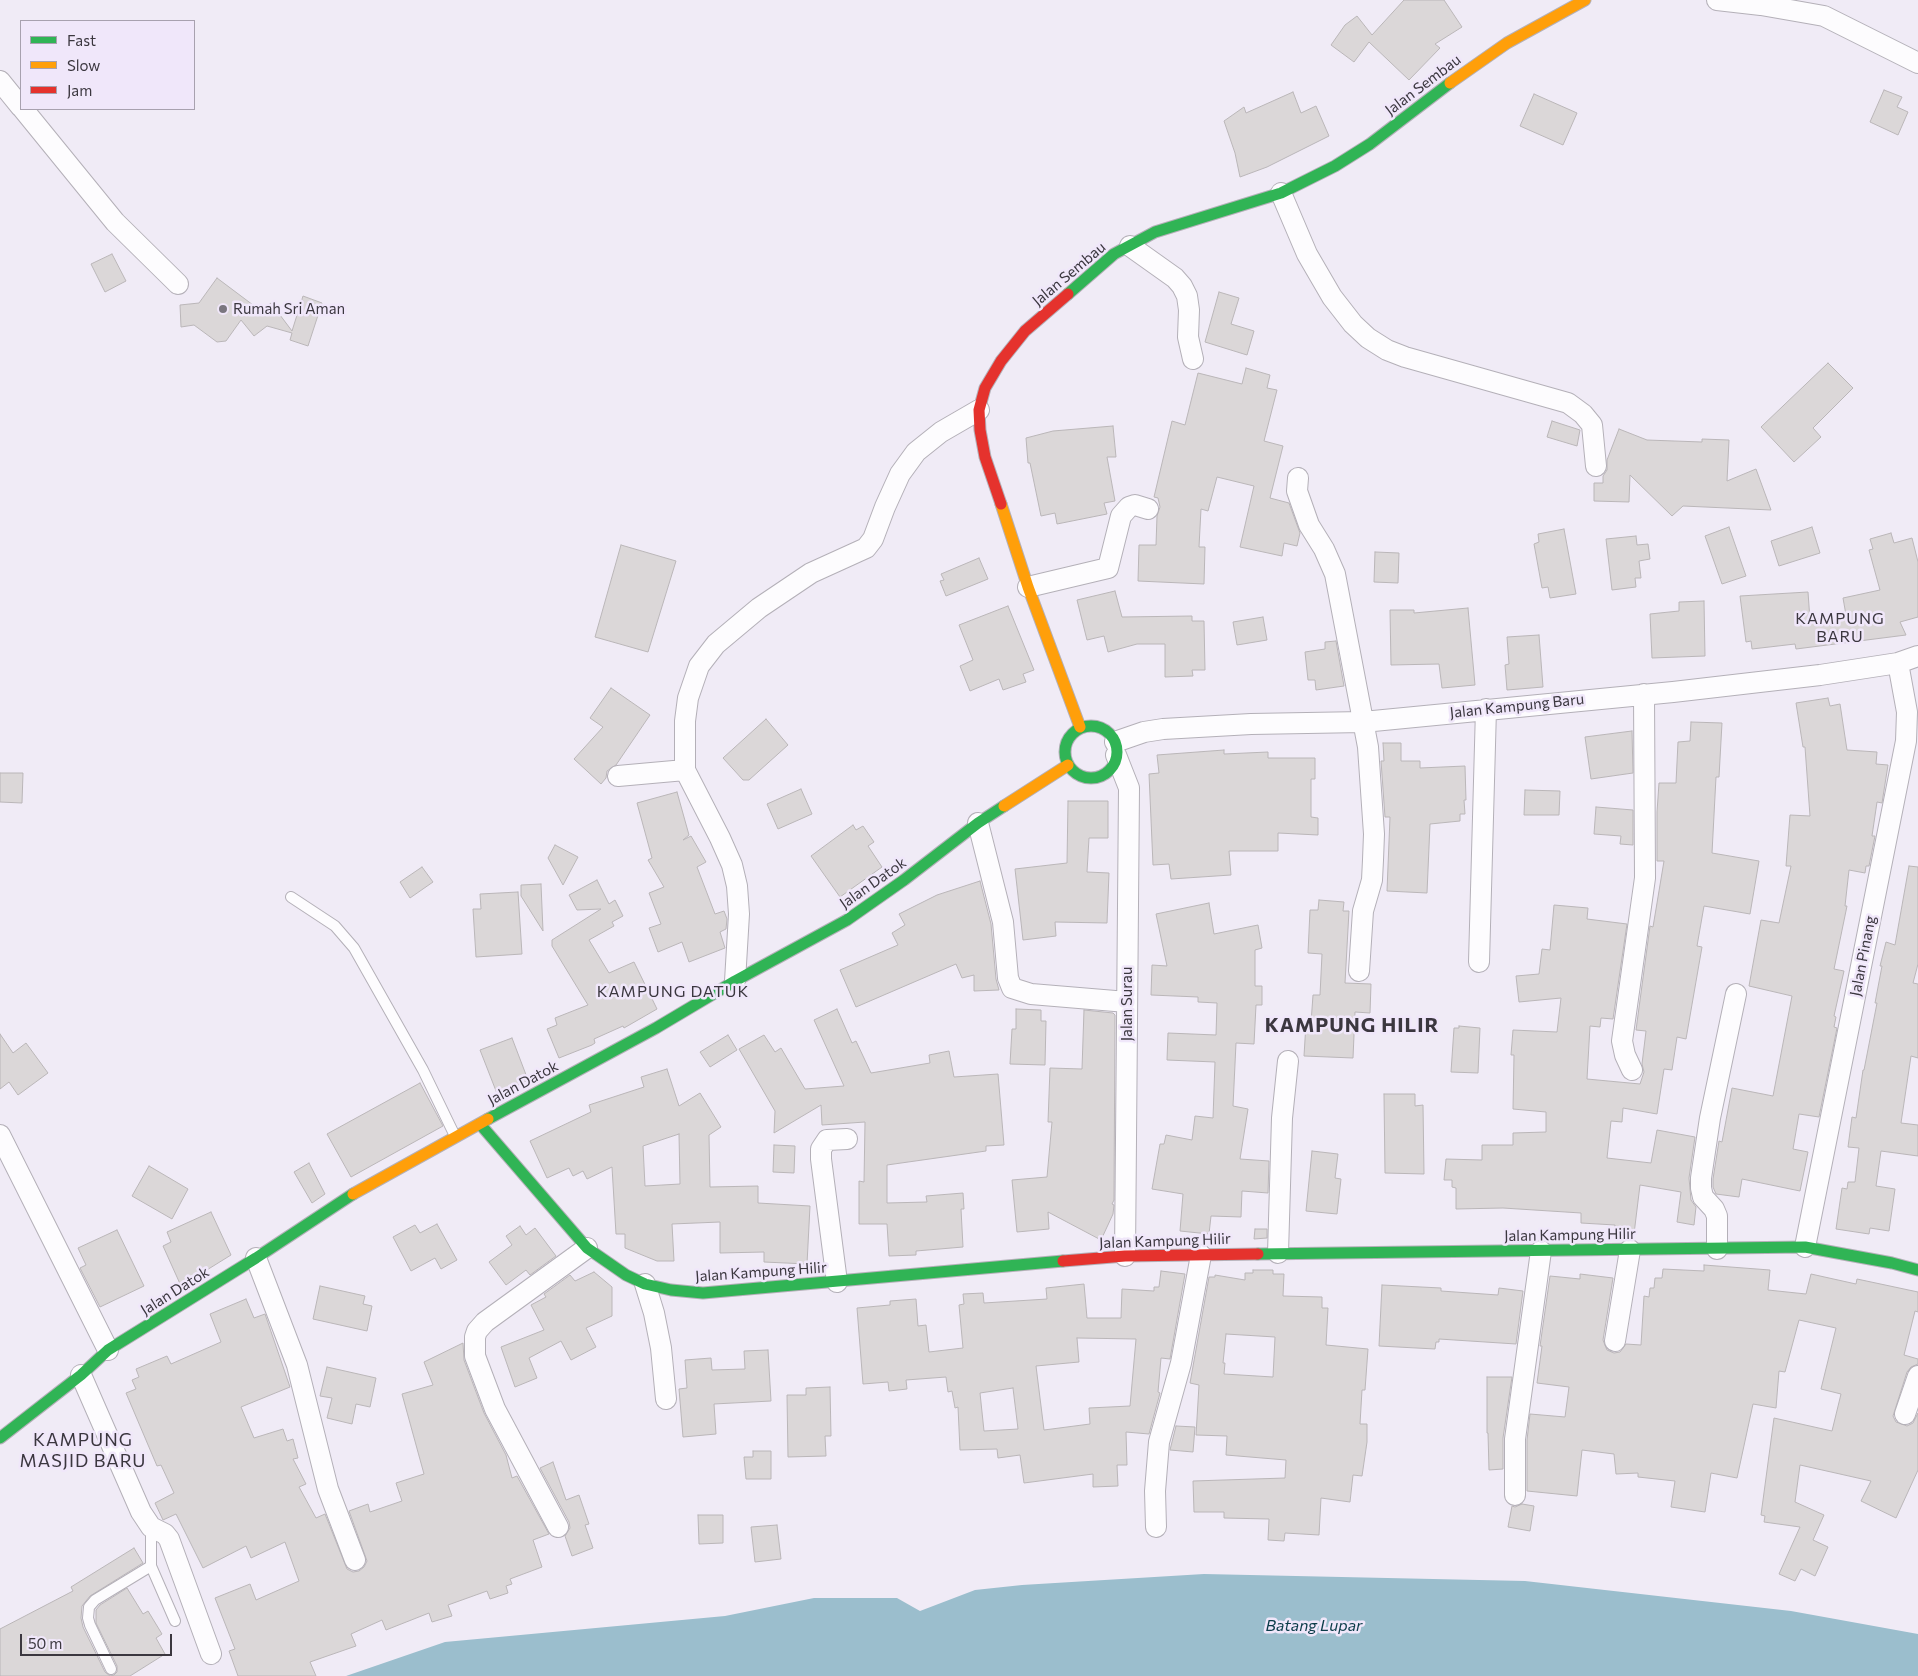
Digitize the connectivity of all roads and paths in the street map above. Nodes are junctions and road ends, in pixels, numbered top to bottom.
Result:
1 (1585, 0) edge
2 (1717, 0) edge
3 (1563, 6) edge
4 (1918, 63) edge
5 (0, 81) edge
6 (20, 106) edge
7 (24, 110) edge
8 (1281, 193) junction
9 (1130, 246) junction
10 (178, 284) dead end
11 (1193, 359) dead end
12 (979, 410) junction
13 (1596, 466) dead end
14 (1298, 478) dead end
15 (1148, 509) dead end
16 (1028, 587) junction
17 (1918, 656) edge
18 (1898, 663) junction
19 (1644, 694) junction
20 (1486, 710) junction
21 (1363, 722) junction
22 (1080, 727) junction
23 (1116, 749) junction
24 (1068, 765) junction
25 (685, 770) junction
26 (618, 776) dead end
27 (978, 823) junction
28 (291, 897) dead end
29 (1479, 962) dead end
30 (1359, 971) dead end
31 (735, 981) junction
32 (1736, 994) dead end
33 (1128, 1002) junction
34 (1288, 1061) dead end
35 (1632, 1070) dead end
36 (480, 1124) junction
37 (0, 1135) edge
38 (455, 1137) junction
39 (847, 1139) dead end
40 (1805, 1247) junction
41 (587, 1248) junction
42 (1716, 1249) junction
43 (1630, 1250) junction
44 (1542, 1251) junction
45 (1278, 1254) junction
46 (1201, 1255) junction
47 (1125, 1256) junction
48 (256, 1258) junction
49 (1918, 1270) edge
50 (837, 1282) junction
51 (645, 1284) junction
52 (1615, 1341) dead end
53 (108, 1350) junction
54 (81, 1375) junction
55 (1918, 1376) edge
56 (666, 1399) dead end
57 (1905, 1414) dead end
58 (0, 1438) edge
59 (1515, 1495) dead end
60 (558, 1526) dead end
61 (151, 1527) junction
62 (1156, 1527) dead end
63 (355, 1560) dead end
64 (151, 1566) junction
65 (175, 1621) dead end
66 (211, 1654) dead end
67 (110, 1669) dead end

1 - 3 main road, Jalan Sembau
2 - 4 street
3 - 8 main road, Jalan Sembau
5 - 6 street
7 - 10 street
8 - 9 main road, Jalan Sembau
8 - 13 street
9 - 11 street
9 - 12 main road, Jalan Sembau
12 - 16 main road, Jalan Sembau
12 - 25 street
14 - 21 street
15 - 16 street
16 - 22 main road, Jalan Sembau
17 - 18 street, Jalan Kampung Baru
18 - 19 street, Jalan Kampung Baru
18 - 40 street, Jalan Pinang
19 - 20 street, Jalan Kampung Baru
19 - 35 street
20 - 21 street, Jalan Kampung Baru
20 - 29 street
21 - 23 street, Jalan Kampung Baru
21 - 30 street
22 - 23 main road
22 - 24 main road
23 - 24 main road
23 - 33 street, Jalan Surau
24 - 27 main road, Jalan Datok
25 - 26 street
25 - 31 street
27 - 31 main road, Jalan Datok
27 - 33 street
28 - 38 lane
31 - 36 main road, Jalan Datok
32 - 42 street
33 - 47 street, Jalan Surau
34 - 45 street
36 - 38 main road, Jalan Datok
36 - 41 main road, Jalan Kampung Hilir
37 - 53 street
38 - 48 main road, Jalan Datok
39 - 50 street
40 - 42 main road, Jalan Kampung Hilir
40 - 49 main road, Jalan Kampung Hilir
41 - 51 main road, Jalan Kampung Hilir
41 - 60 street
42 - 43 main road, Jalan Kampung Hilir
43 - 44 main road, Jalan Kampung Hilir
43 - 52 street
44 - 45 main road, Jalan Kampung Hilir
44 - 59 street
45 - 46 main road, Jalan Kampung Hilir
46 - 47 main road, Jalan Kampung Hilir
46 - 62 street
47 - 50 main road, Jalan Kampung Hilir
48 - 53 main road, Jalan Datok
48 - 63 street
50 - 51 main road, Jalan Kampung Hilir
51 - 56 street
53 - 54 main road, Jalan Datok
54 - 58 main road, Jalan Datok
54 - 61 street
55 - 57 street
61 - 64 lane
61 - 66 street
64 - 65 lane
64 - 67 lane

